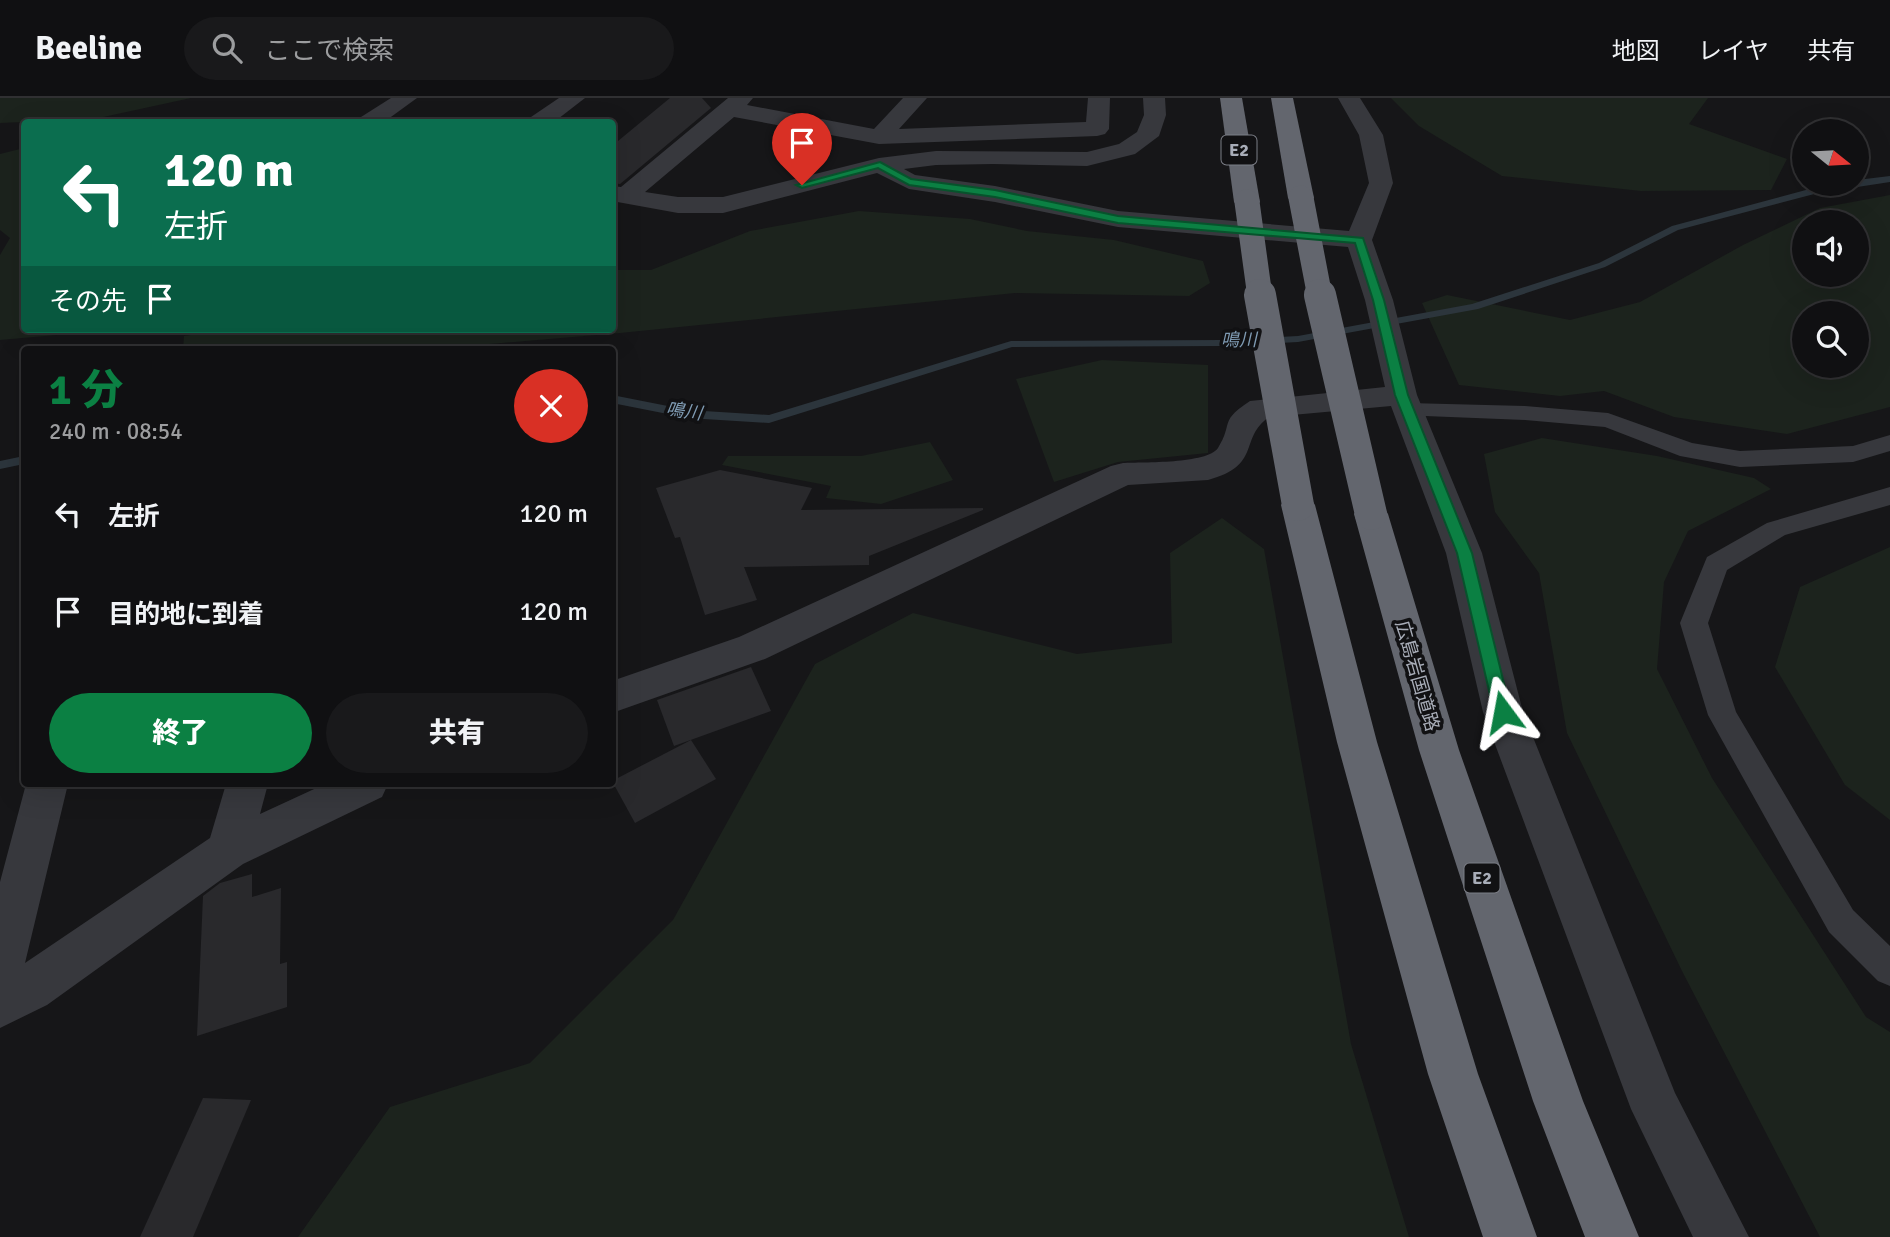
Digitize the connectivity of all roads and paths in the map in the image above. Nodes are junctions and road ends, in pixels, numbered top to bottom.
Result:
1 (406, 98) edge
2 (574, 98) edge
3 (916, 98) edge
4 (1099, 98) edge
5 (1154, 98) edge
6 (1231, 98) edge
7 (1282, 98) edge
8 (1349, 98) edge
9 (735, 103) edge
10 (374, 119) edge
11 (543, 119) edge
12 (879, 137) junction
13 (880, 165) junction
14 (619, 195) edge
15 (1359, 240) junction
16 (1405, 402) junction
17 (1890, 443) edge
18 (1890, 495) edge
19 (616, 696) edge
20 (46, 787) edge
21 (246, 787) edge
22 (361, 787) edge
23 (228, 849) junction
24 (1890, 969) edge
25 (0, 970) edge
26 (0, 1004) edge
27 (1510, 1237) edge
28 (1612, 1237) edge
29 (1722, 1237) edge

1 - 10 street
2 - 11 street
3 - 12 street
4 - 12 street
5 - 13 street
6 - 27 highway, E2, bridge
7 - 28 highway, 広島岩国道路 / E2, bridge
8 - 15 street
9 - 12 street
9 - 14 street
13 - 14 street
13 - 15 street
15 - 16 street
16 - 17 lane
16 - 19 street
16 - 29 street
18 - 24 lane
20 - 25 street
21 - 23 street
22 - 23 street
23 - 26 street

